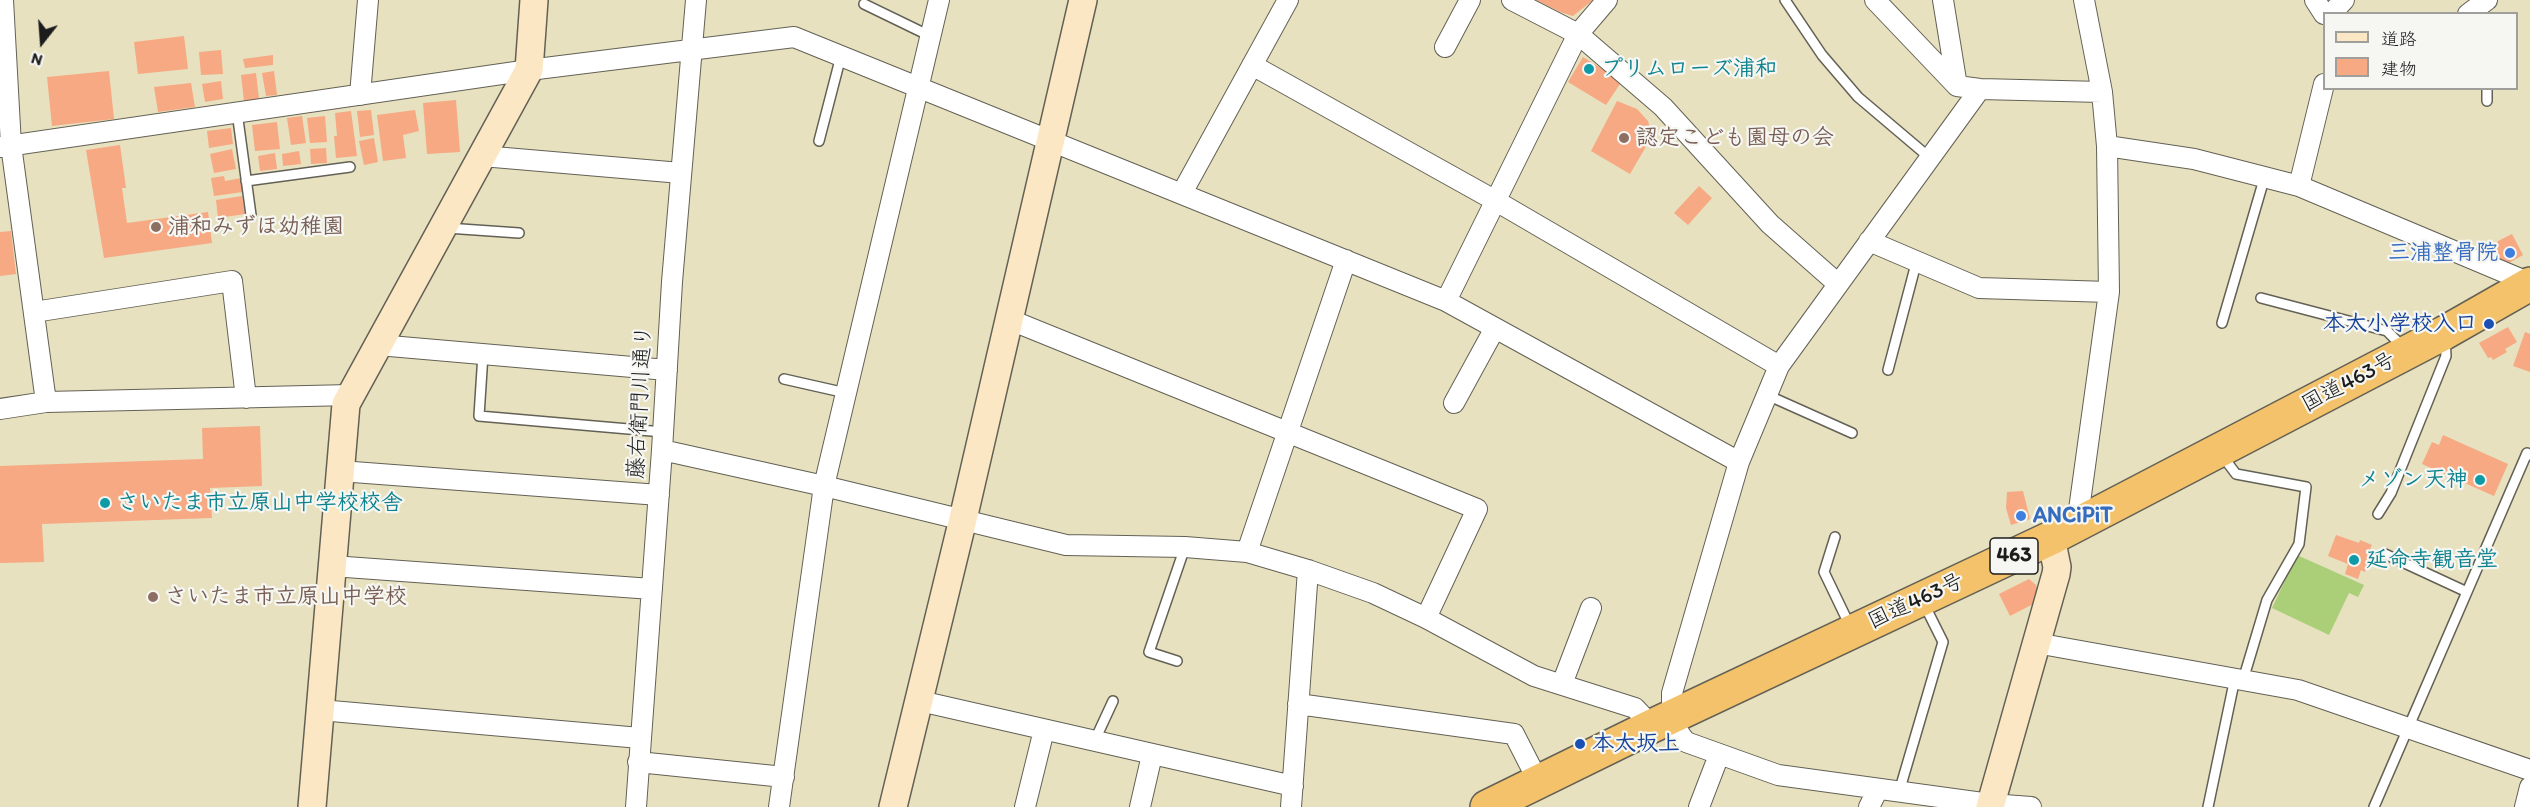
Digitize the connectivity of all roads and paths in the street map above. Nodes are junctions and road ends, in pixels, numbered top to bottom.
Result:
1 (3, 0) edge
2 (368, 0) edge
3 (534, 0) edge
4 (696, 0) edge
5 (939, 0) edge
6 (1083, 0) edge
7 (1288, 0) edge
8 (1470, 0) edge
9 (1512, 0) edge
10 (1607, 0) edge
11 (1785, 0) edge
12 (1875, 0) edge
13 (1943, 0) edge
14 (2084, 0) edge
15 (2314, 0) edge
16 (2344, 0) edge
17 (2487, 0) edge
18 (864, 4) dead end
19 (2323, 12) edge
20 (2333, 12) edge
21 (2472, 12) edge
22 (1578, 34) junction
23 (930, 36) junction
24 (1445, 47) dead end
25 (693, 50) junction
26 (841, 56) junction
27 (1252, 64) junction
28 (529, 70) junction
29 (1957, 86) junction
30 (918, 87) junction
31 (1980, 89) junction
32 (2323, 90) edge
33 (2487, 90) edge
34 (2102, 92) junction
35 (360, 94) junction
36 (2487, 101) dead end
37 (237, 112) junction
38 (1049, 139) junction
39 (819, 141) dead end
40 (5, 146) edge
41 (2107, 146) junction
42 (482, 156) junction
43 (1930, 158) junction
44 (350, 167) dead end
45 (681, 173) junction
46 (2265, 176) junction
47 (246, 181) junction
48 (2299, 186) junction
49 (1182, 193) junction
50 (1496, 201) junction
51 (251, 215) dead end
52 (443, 227) junction
53 (519, 233) dead end
54 (1869, 241) junction
55 (1346, 260) junction
56 (1917, 260) junction
57 (1838, 284) junction
58 (2530, 284) edge
59 (2109, 292) junction
60 (2261, 298) dead end
61 (1446, 301) junction
62 (34, 312) junction
63 (1008, 319) junction
64 (2222, 323) dead end
65 (1495, 328) junction
66 (2444, 333) junction
67 (378, 345) junction
68 (2408, 352) junction
69 (483, 353) junction
70 (1779, 366) junction
71 (666, 370) junction
72 (1888, 370) dead end
73 (784, 379) dead end
74 (846, 393) junction
75 (351, 395) junction
76 (1767, 395) junction
77 (246, 398) junction
78 (46, 402) junction
79 (1454, 403) dead end
80 (0, 409) edge
81 (1288, 432) junction
82 (1852, 433) dead end
83 (662, 441) junction
84 (2219, 451) junction
85 (2530, 454) edge
86 (1739, 462) junction
87 (340, 471) junction
88 (825, 486) junction
89 (659, 495) junction
90 (2378, 514) dead end
91 (963, 519) junction
92 (2064, 531) junction
93 (1835, 537) dead end
94 (1185, 547) junction
95 (1247, 552) junction
96 (2385, 554) dead end
97 (333, 567) junction
98 (1308, 570) junction
99 (652, 590) junction
100 (2467, 592) junction
101 (1922, 600) junction
102 (1591, 608) dead end
103 (1426, 618) junction
104 (1854, 632) junction
105 (2036, 643) junction
106 (1177, 661) dead end
107 (2239, 679) junction
108 (1562, 684) junction
109 (920, 701) junction
110 (1113, 701) dead end
111 (1298, 704) junction
112 (320, 710) junction
113 (1662, 721) junction
114 (2408, 728) junction
115 (1044, 730) junction
116 (640, 738) junction
117 (1094, 742) junction
118 (1152, 754) junction
119 (1719, 755) junction
120 (638, 762) junction
121 (2530, 770) edge
122 (783, 777) junction
123 (1293, 786) junction
124 (2530, 787) edge
125 (1878, 789) junction
126 (1526, 792) edge
127 (1899, 792) junction
128 (1990, 806) edge
129 (312, 807) edge
130 (636, 807) edge
131 (779, 807) edge
132 (893, 807) edge
133 (1025, 807) edge
134 (1140, 807) edge
135 (1291, 807) edge
136 (1486, 807) edge
137 (1699, 807) edge
138 (1869, 807) edge
139 (2031, 807) edge
140 (2208, 807) edge
141 (2374, 807) edge
142 (2525, 807) edge

1 - 40 street
2 - 35 street
3 - 28 street
4 - 25 street, 藤右衛門川通り
5 - 23 street
6 - 38 street
7 - 27 street
8 - 24 street
9 - 22 street
10 - 22 street
11 - 43 lane
12 - 29 street
13 - 29 street
14 - 34 street
15 - 19 street
16 - 20 street
17 - 21 street
18 - 23 lane
22 - 50 street
22 - 57 street
23 - 30 street
25 - 26 street
25 - 28 street
25 - 45 street, 藤右衛門川通り
26 - 30 street
26 - 39 lane
27 - 49 street
27 - 50 street
28 - 35 street
28 - 42 street
29 - 31 street
30 - 38 street
30 - 74 street
31 - 34 street
31 - 43 street
32 - 48 street
33 - 36 lane
34 - 41 street
35 - 37 street
37 - 40 street
37 - 47 lane
38 - 49 street
38 - 63 street
40 - 62 street
41 - 46 street
41 - 59 street
42 - 45 street
42 - 52 street
43 - 54 street
44 - 47 lane
45 - 71 street, 藤右衛門川通り
46 - 48 street
46 - 64 lane
47 - 51 lane
48 - 58 street
49 - 55 street
50 - 61 street
50 - 70 street
52 - 53 lane
52 - 67 street
54 - 56 street
54 - 57 street
55 - 61 street
55 - 81 street
56 - 59 street
56 - 72 lane
57 - 70 street
58 - 66 highway, 国道463号 / 463
59 - 92 street
60 - 68 lane
61 - 65 street
62 - 77 street
62 - 78 street
63 - 81 street
63 - 91 street
65 - 79 street
65 - 86 street
66 - 68 highway, 国道463号 / 463
66 - 90 lane
67 - 69 street
67 - 75 street
68 - 84 highway, 国道463号 / 463
69 - 71 street
69 - 83 lane
70 - 76 street
71 - 83 street, 藤右衛門川通り
73 - 74 lane
74 - 88 street
75 - 77 street
75 - 87 street
76 - 82 lane
76 - 86 street
77 - 78 street
78 - 80 street
81 - 95 street
81 - 103 street
83 - 88 street
83 - 89 street, 藤右衛門川通り
84 - 92 highway, 国道463号 / 463
84 - 107 lane
85 - 100 lane
86 - 113 street
87 - 89 street
87 - 97 street
88 - 91 street
88 - 122 street
89 - 99 street, 藤右衛門川通り
91 - 94 street
91 - 109 street
92 - 101 highway, 国道463号 / 463
92 - 105 street
93 - 104 lane
94 - 95 street
94 - 106 lane
95 - 98 street
96 - 100 lane
97 - 99 street
97 - 112 street
98 - 103 street
98 - 111 street
99 - 116 street, 藤右衛門川通り
100 - 114 lane
101 - 104 highway, 国道463号 / 463
101 - 127 lane
102 - 108 street
103 - 108 street
104 - 113 highway, 国道463号 / 463
105 - 107 street
105 - 128 street
107 - 114 street
107 - 140 lane
108 - 113 street
109 - 115 street
109 - 132 street
110 - 117 lane
111 - 123 street
111 - 126 street
112 - 116 street
112 - 129 street
113 - 119 street
113 - 126 highway, 国道463号 / 463
114 - 121 street
114 - 141 lane
115 - 117 street
115 - 133 street
116 - 120 street, 藤右衛門川通り
117 - 118 street
118 - 123 street
118 - 134 street
119 - 125 street
119 - 137 street
120 - 122 street
120 - 130 street, 藤右衛門川通り
122 - 131 street
123 - 135 street
124 - 142 street
125 - 127 street
125 - 138 street
126 - 136 highway, 国道463号 / 463
127 - 128 street
128 - 139 street

